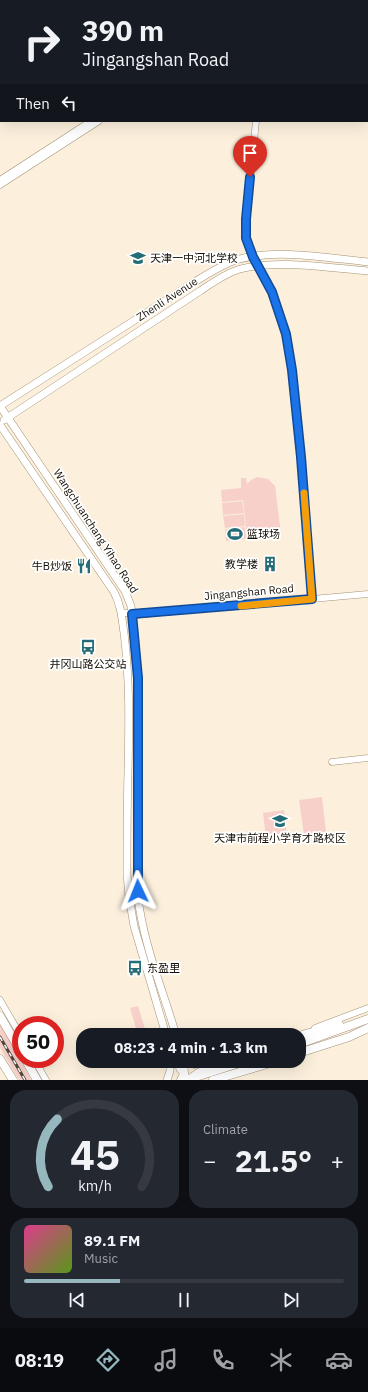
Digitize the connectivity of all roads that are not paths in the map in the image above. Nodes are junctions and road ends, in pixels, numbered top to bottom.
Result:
1 (89, 122) edge
2 (96, 122) edge
3 (256, 122) edge
4 (0, 180) edge
5 (0, 186) edge
6 (253, 257) junction
7 (368, 262) edge
8 (258, 266) junction
9 (368, 272) edge
10 (0, 407) edge
11 (8, 417) junction
12 (0, 424) edge
13 (368, 593) edge
14 (312, 598) junction
15 (121, 612) junction
16 (132, 613) junction
17 (123, 631) dead end
18 (368, 758) edge
19 (332, 762) dead end
20 (0, 1000) edge
21 (156, 1000) junction
22 (368, 1008) edge
23 (368, 1014) edge
24 (0, 1016) edge
25 (368, 1019) edge
26 (12, 1021) edge
27 (161, 1028) edge
28 (164, 1028) edge
29 (167, 1028) edge
30 (174, 1028) edge
31 (368, 1028) edge
32 (306, 1032) edge
33 (368, 1032) edge
34 (306, 1033) edge
35 (12, 1037) edge
36 (349, 1037) junction
37 (306, 1041) edge
38 (306, 1052) edge
39 (0, 1058) edge
40 (30, 1068) edge
41 (39, 1068) edge
42 (170, 1068) edge
43 (179, 1068) edge
44 (180, 1068) edge
45 (184, 1068) edge
46 (207, 1068) edge
47 (223, 1068) edge
48 (255, 1068) edge
49 (256, 1068) edge
50 (186, 1079) edge
51 (13, 1080) edge
52 (37, 1080) edge
53 (46, 1080) edge
54 (167, 1080) edge
55 (213, 1080) edge
56 (227, 1080) edge

1 - 4 street
2 - 5 street
3 - 6 street
6 - 7 main road, Zhenli Avenue
6 - 8 street
6 - 10 main road, Zhenli Avenue
8 - 9 main road, Zhenli Avenue
8 - 11 main road, Zhenli Avenue
8 - 14 street
10 - 11 main road, Wangchuanchang Yihao Road
11 - 12 main road, Zhenli Avenue
11 - 16 main road, Wangchuanchang Yihao Road
12 - 15 main road, Wangchuanchang Yihao Road
13 - 14 street, Jingangshan Road
14 - 16 street, Jingangshan Road
15 - 16 street, Jingangshan Road
15 - 17 main road
15 - 21 main road
16 - 30 main road
18 - 19 street
20 - 26 street
21 - 27 main road
21 - 28 main road
21 - 29 main road
22 - 32 street
23 - 34 main road
24 - 35 main road
25 - 37 main road
31 - 36 main road
33 - 36 street
36 - 38 main road
39 - 51 main road
40 - 52 main road
41 - 53 street
42 - 54 main road
43 - 50 main road
44 - 50 main road
45 - 50 main road
46 - 50 street
47 - 50 main road
48 - 55 main road
49 - 56 street

